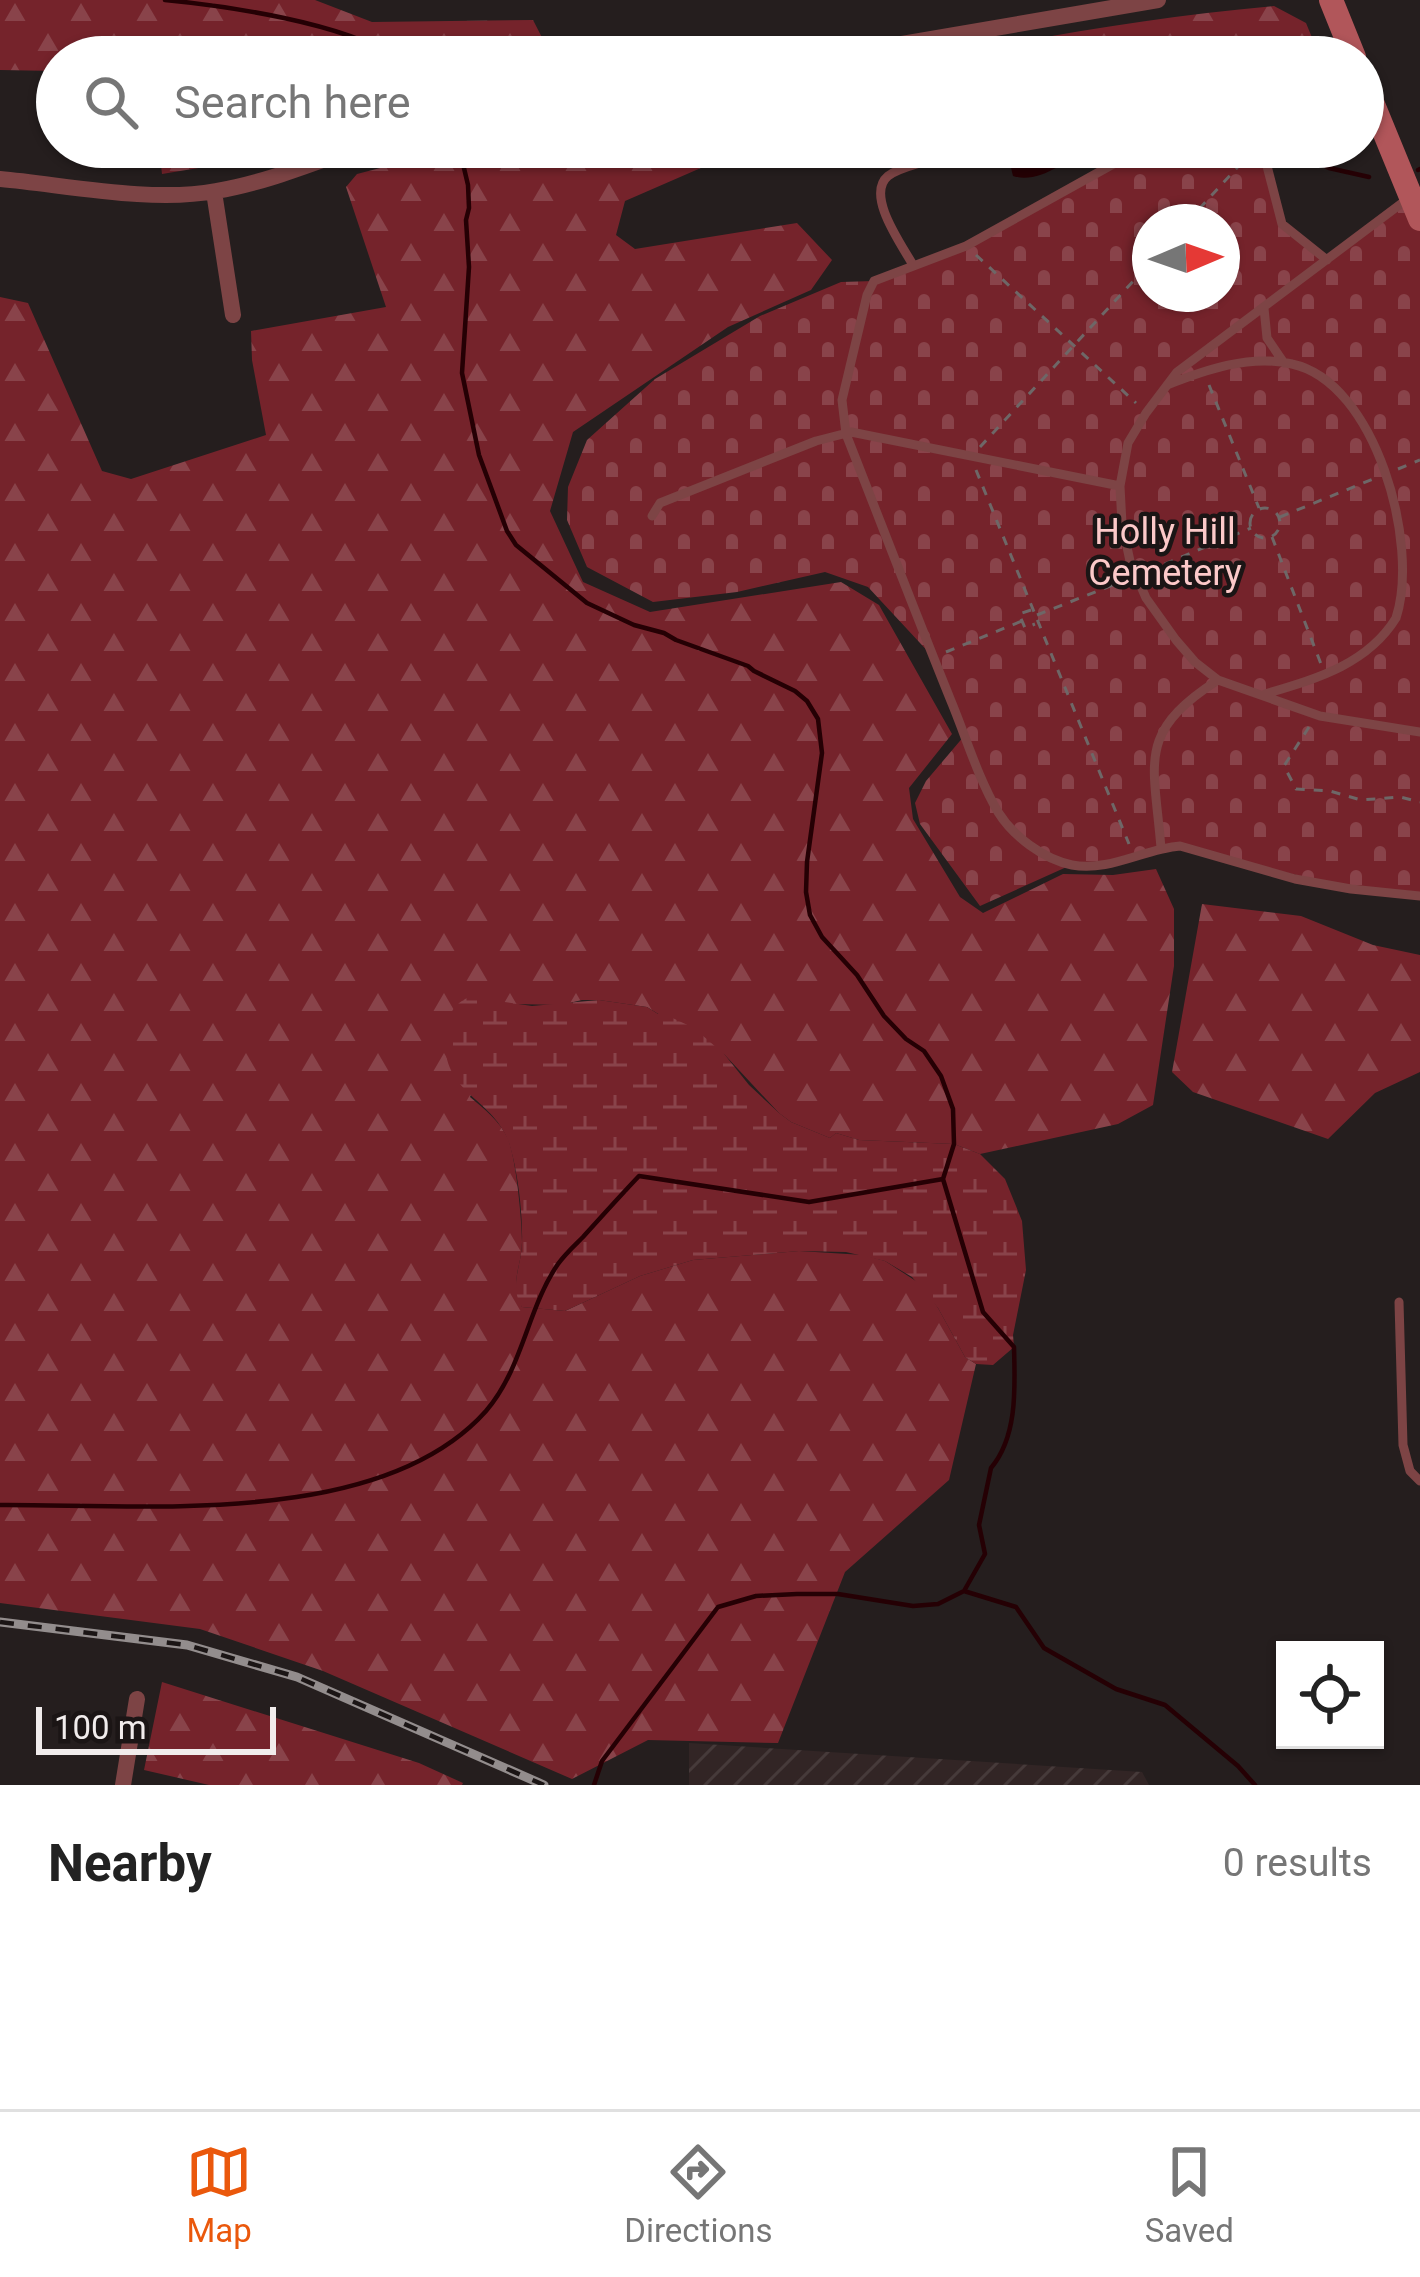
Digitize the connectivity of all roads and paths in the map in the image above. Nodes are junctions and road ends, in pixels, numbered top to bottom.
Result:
1 (1158, 0) edge
2 (1331, 0) edge
3 (948, 36) edge
4 (1346, 36) edge
5 (1384, 132) edge
6 (297, 168) edge
7 (905, 168) edge
8 (1106, 168) edge
9 (1238, 168) edge
10 (1268, 168) edge
11 (0, 179) edge
12 (214, 192) junction
13 (1204, 204) edge
14 (1415, 208) edge
15 (966, 246) junction
16 (1327, 260) junction
17 (913, 266) junction
18 (1132, 282) edge
19 (1264, 308) junction
20 (233, 314) dead end
21 (1073, 346) junction
22 (1284, 363) junction
23 (1204, 372) junction
24 (1167, 386) junction
25 (1146, 413) junction
26 (846, 434) junction
27 (971, 457) junction
28 (1420, 460) edge
29 (1393, 471) junction
30 (1120, 486) junction
31 (1259, 508) junction
32 (652, 516) dead end
33 (1280, 517) junction
34 (1251, 528) junction
35 (1272, 537) junction
36 (1136, 575) junction
37 (1034, 612) junction
38 (1022, 621) junction
39 (1038, 623) junction
40 (933, 657) junction
41 (1326, 674) junction
42 (1217, 680) junction
43 (1264, 694) junction
44 (1316, 715) junction
45 (1420, 732) edge
46 (1420, 802) edge
47 (1161, 848) junction
48 (1134, 857) junction
49 (1420, 896) edge
50 (1399, 1302) dead end
51 (1420, 1481) edge
52 (136, 1699) dead end
53 (123, 1785) edge

1 - 3 street
2 - 4 street
5 - 14 street
6 - 12 street
7 - 17 lane
8 - 15 lane
9 - 13 path
10 - 16 lane
11 - 12 street
12 - 20 street
14 - 16 lane
15 - 17 lane
15 - 21 path
16 - 19 lane
17 - 26 lane
18 - 21 path
19 - 22 lane
19 - 24 lane
21 - 25 path
21 - 27 path
22 - 23 lane
22 - 29 lane
23 - 24 lane
23 - 31 path
24 - 25 lane
25 - 30 lane
26 - 27 lane
26 - 32 lane
26 - 40 lane
27 - 30 lane
27 - 37 path
28 - 29 path
29 - 33 path
29 - 41 lane
30 - 36 lane
31 - 33 path
31 - 34 path
33 - 35 path
34 - 35 path
34 - 36 path
35 - 41 path
36 - 37 path
36 - 42 lane
37 - 38 path
37 - 39 path
38 - 39 path
38 - 40 path
39 - 48 path
40 - 48 lane
41 - 43 lane
42 - 43 lane
42 - 47 lane
43 - 44 lane
44 - 45 lane
44 - 46 path
47 - 48 lane
47 - 49 lane
50 - 51 lane
52 - 53 street

